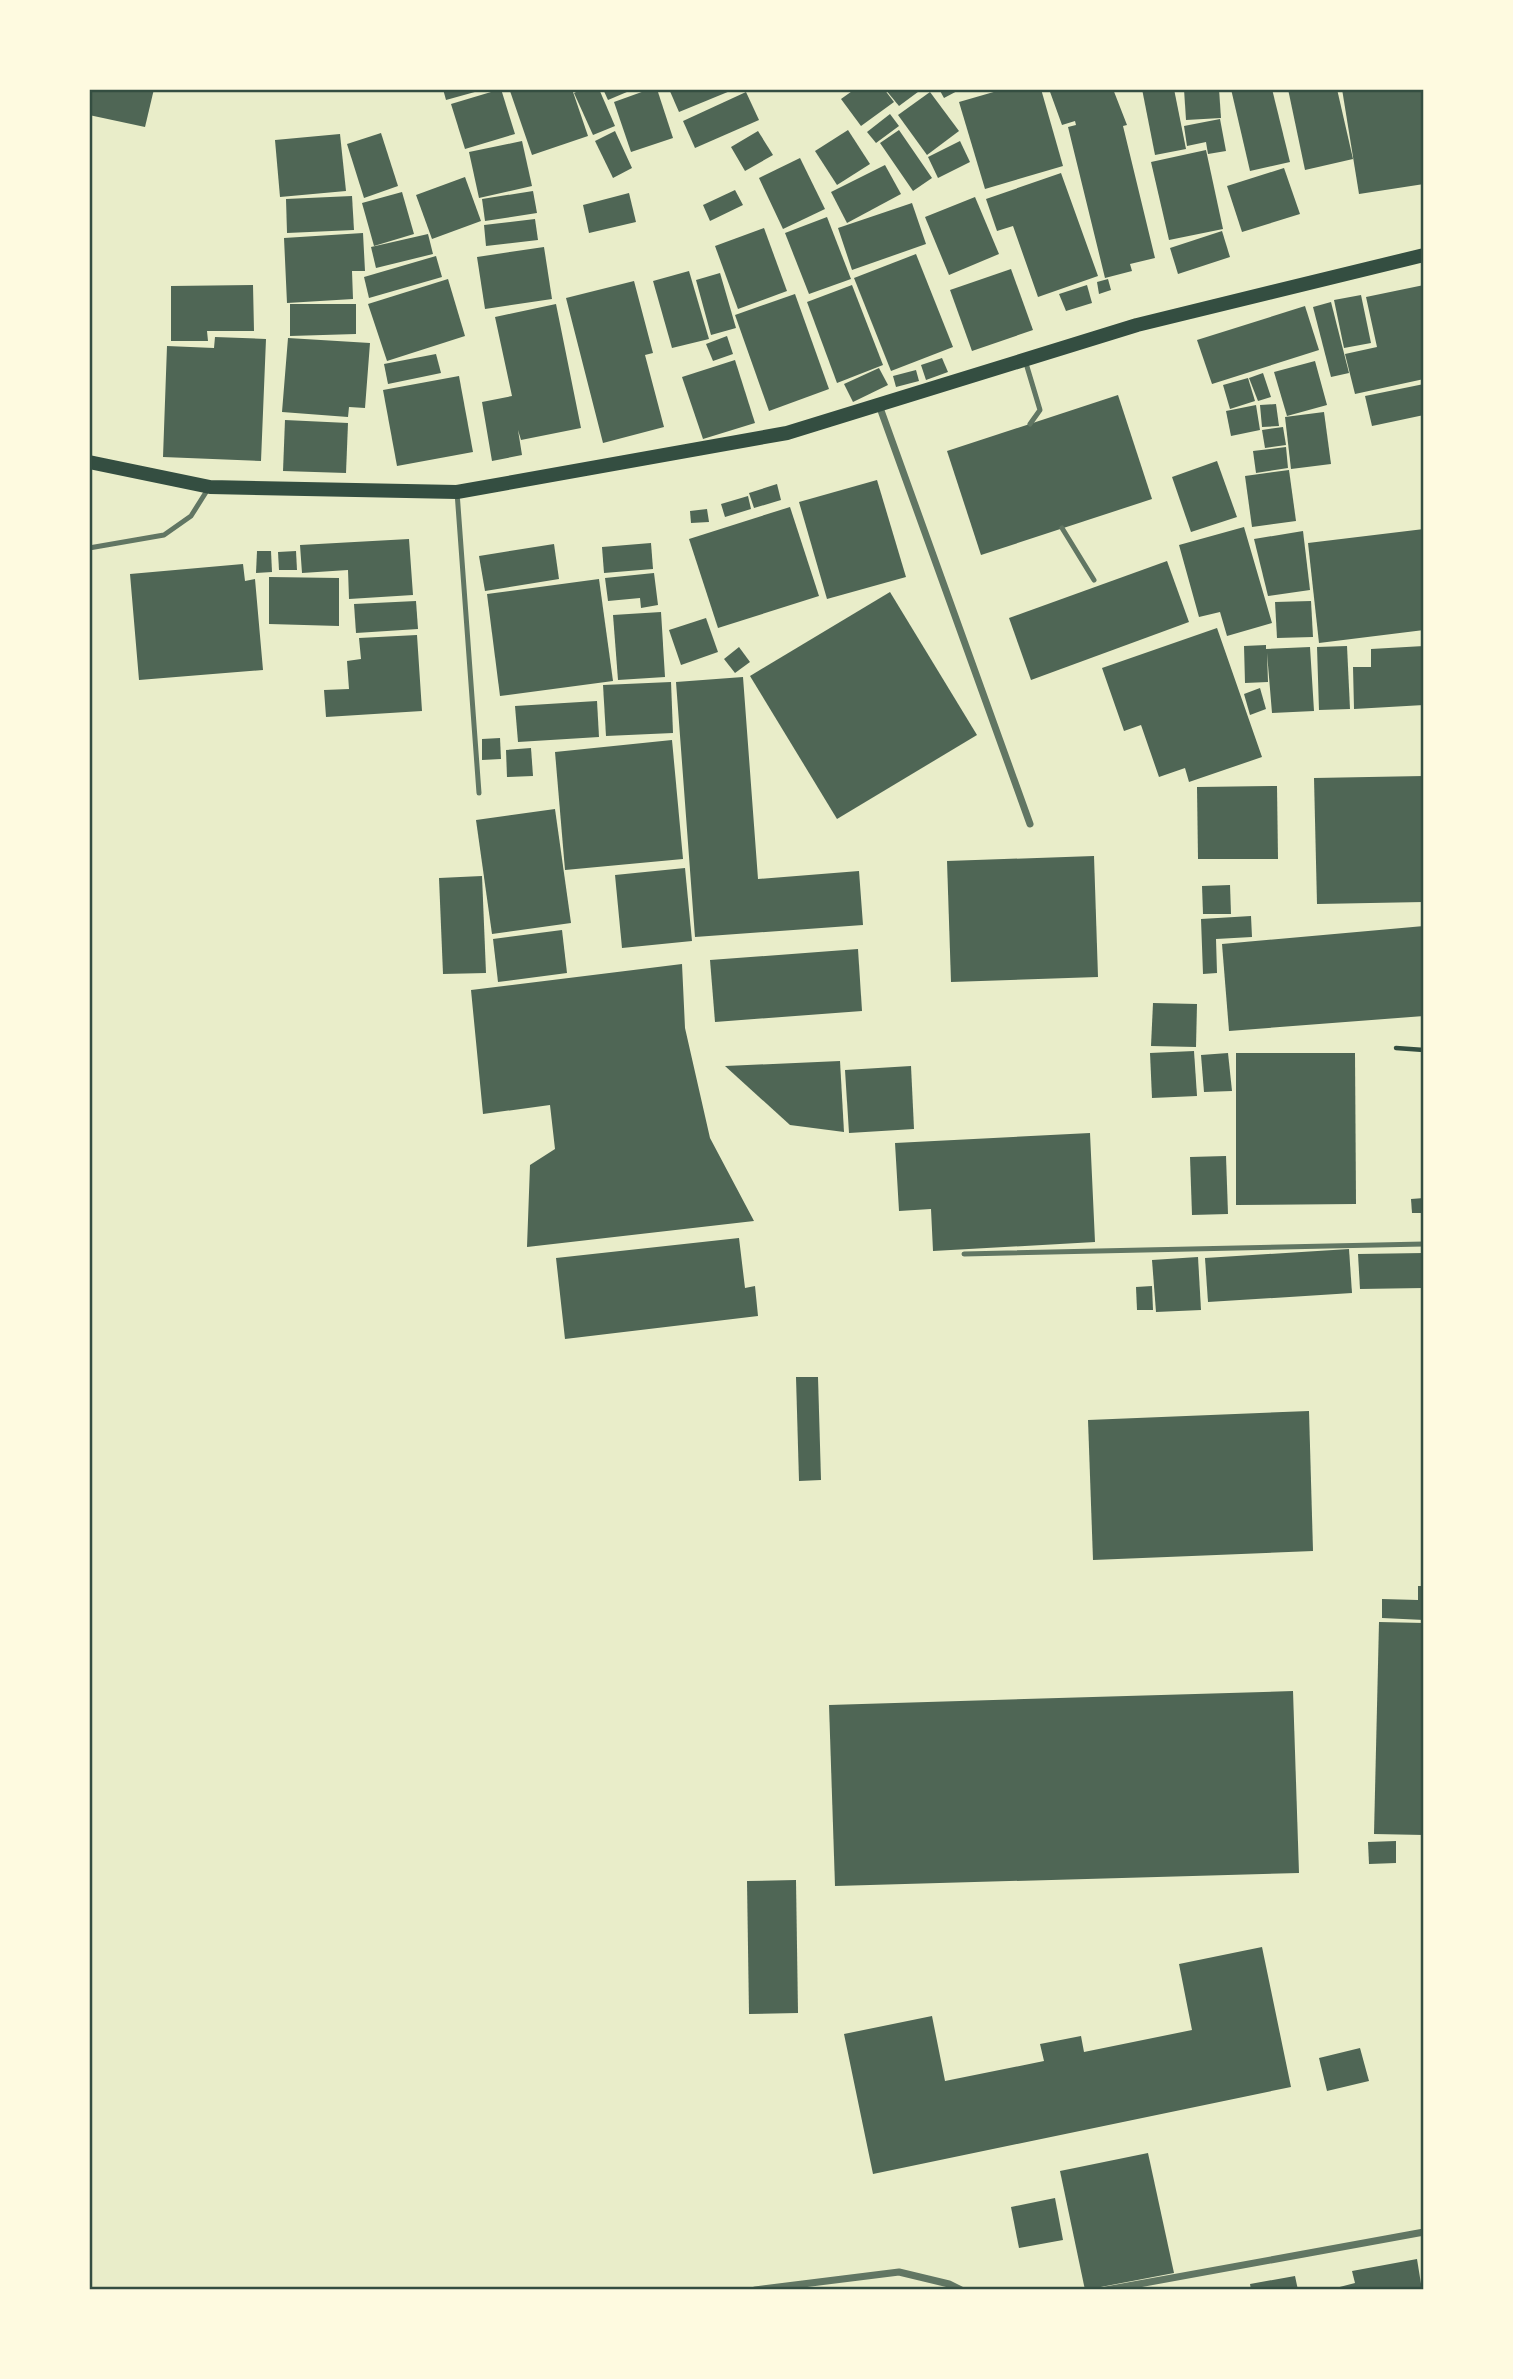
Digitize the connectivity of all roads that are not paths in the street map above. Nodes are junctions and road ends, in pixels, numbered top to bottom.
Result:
1 (1424, 255) edge
2 (1025, 359) junction
3 (878, 404) junction
4 (1030, 424) dead end
5 (89, 462) edge
6 (210, 487) junction
7 (457, 492) junction
8 (1062, 528) dead end
9 (89, 548) edge
10 (1094, 580) dead end
11 (479, 793) dead end
12 (1030, 824) dead end
13 (1424, 1244) edge
14 (964, 1254) dead end
15 (1424, 2232) edge
16 (755, 2290) edge
17 (961, 2290) edge
18 (1106, 2290) edge

1 - 2 main road
2 - 3 main road
2 - 4 lane
3 - 7 main road
3 - 12 street
5 - 6 main road
6 - 7 main road
6 - 9 lane
7 - 11 lane
8 - 10 lane
13 - 14 lane
15 - 18 street
16 - 17 street

